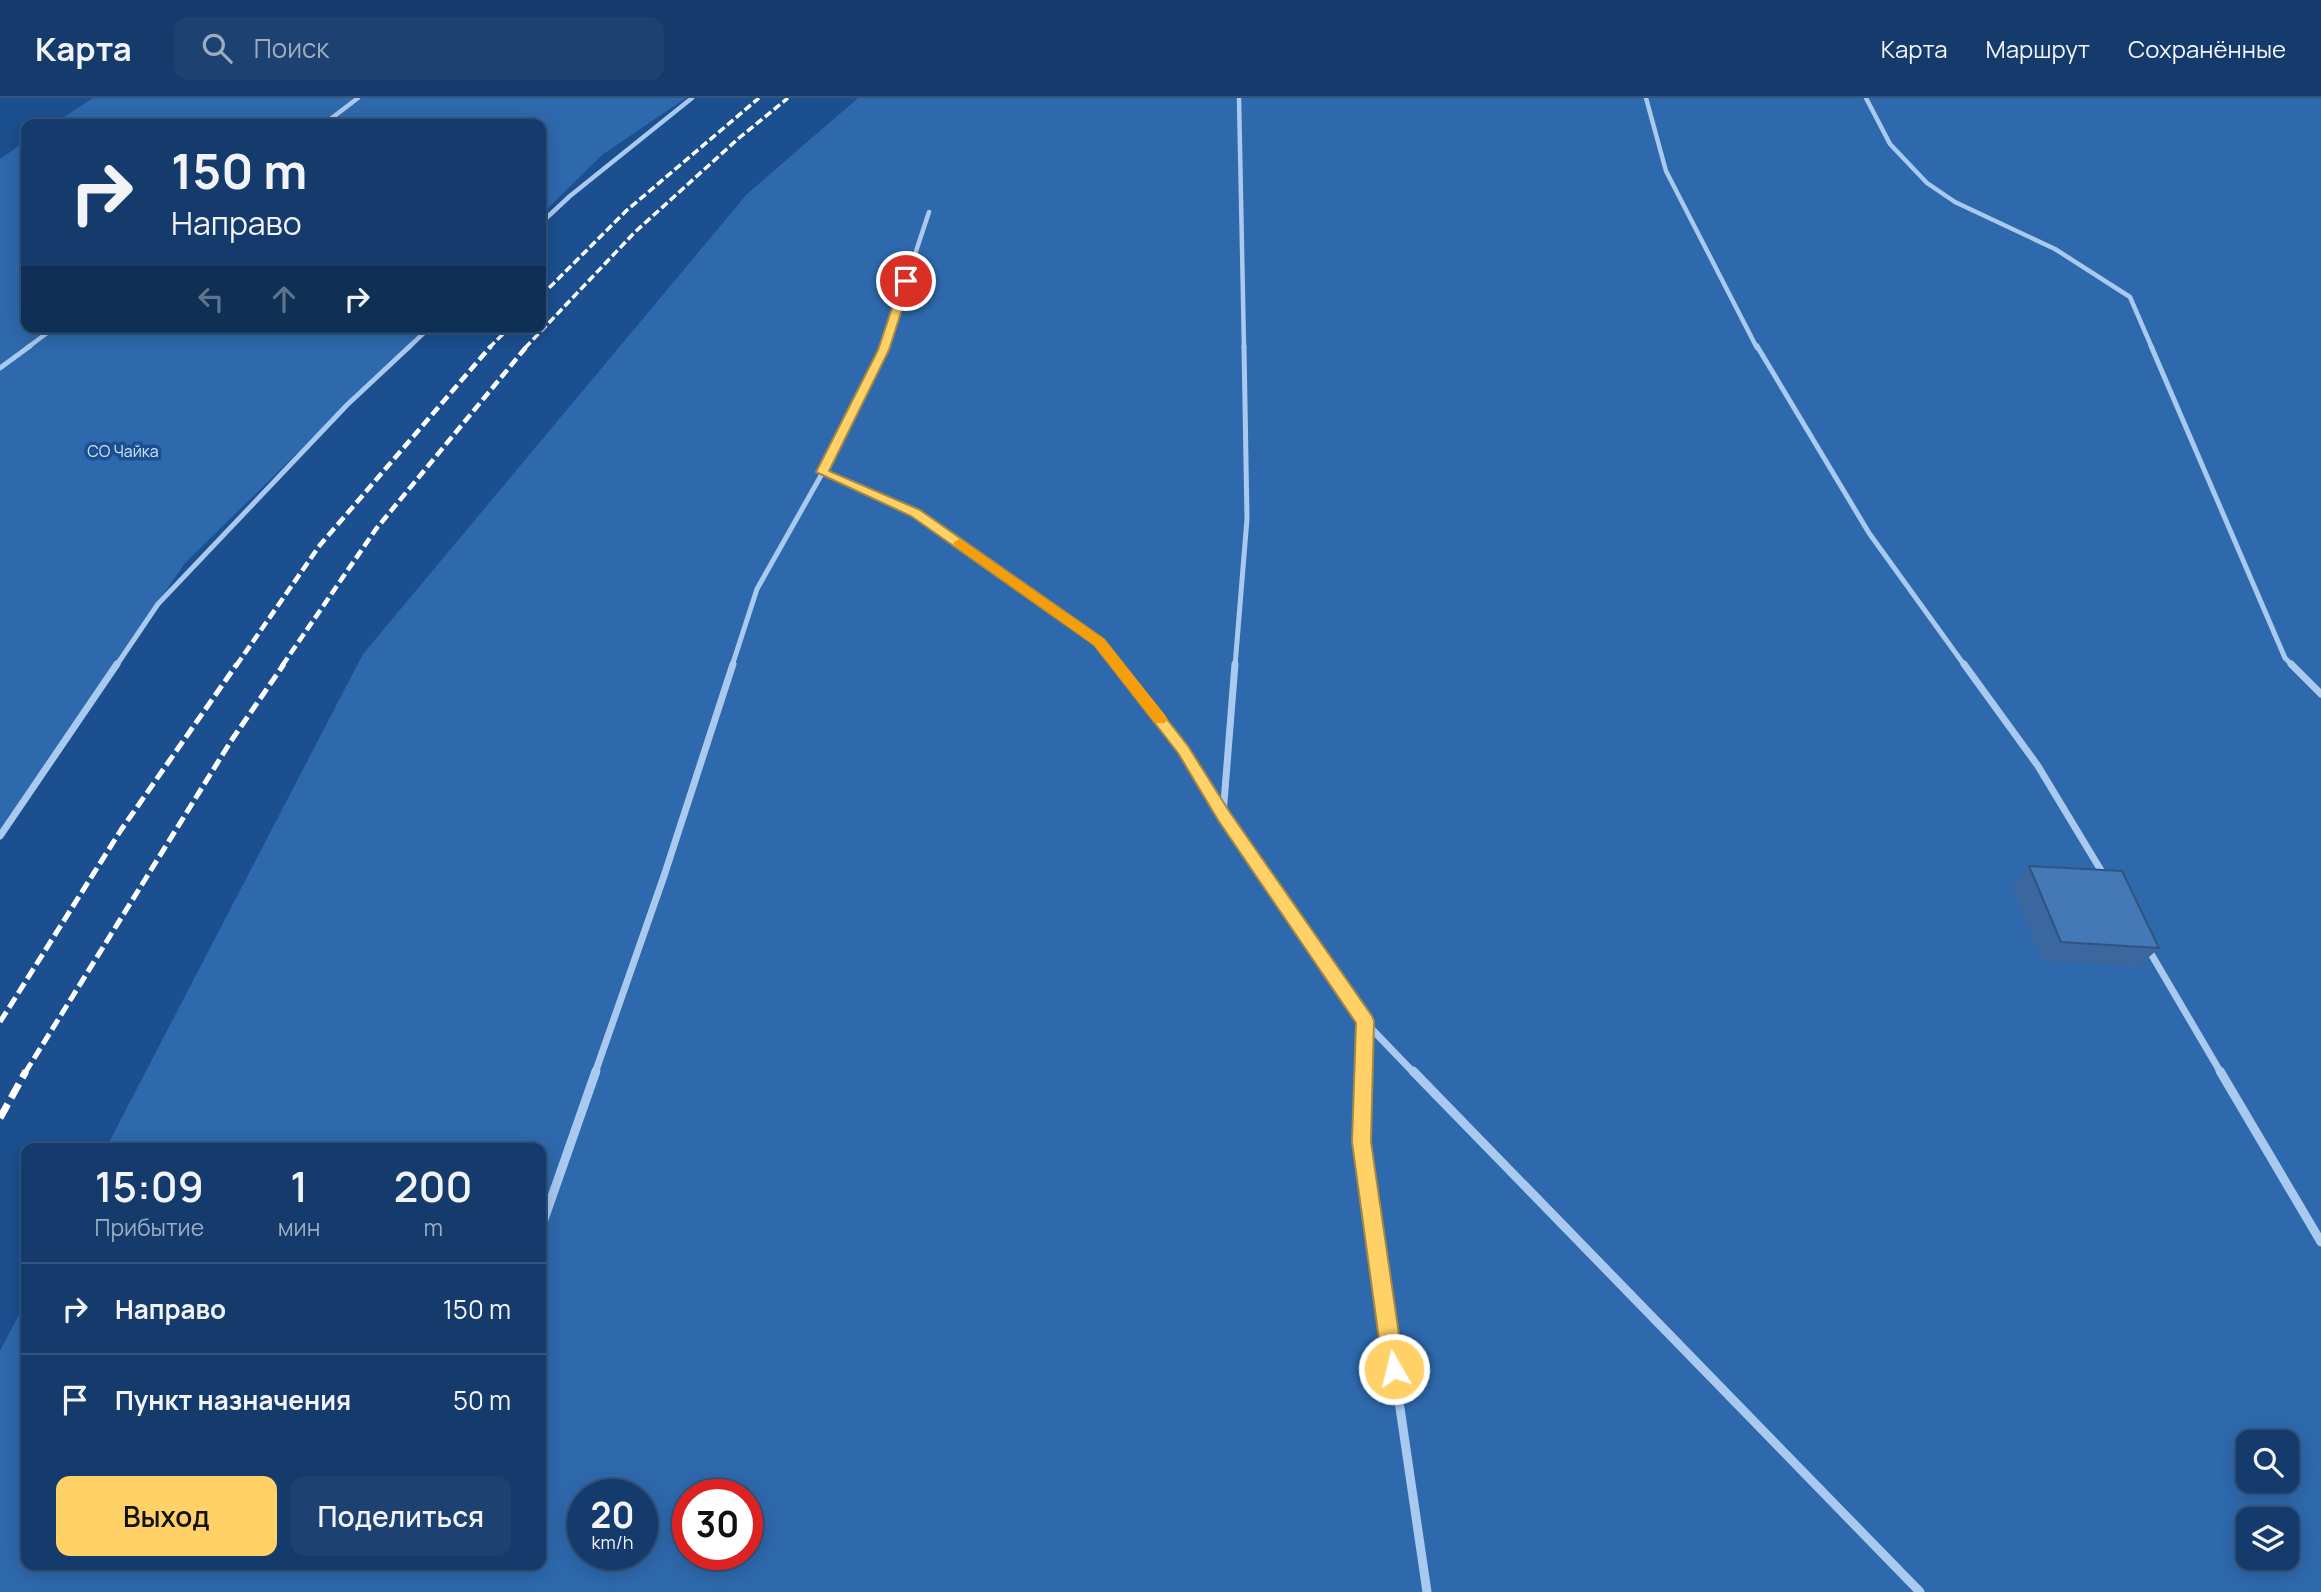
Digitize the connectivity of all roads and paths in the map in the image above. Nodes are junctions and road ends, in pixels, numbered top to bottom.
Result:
1 (358, 98) edge
2 (692, 98) edge
3 (1239, 98) edge
4 (1646, 98) edge
5 (1866, 98) edge
6 (331, 119) edge
7 (929, 212) dead end
8 (546, 218) edge
9 (47, 333) edge
10 (424, 333) edge
11 (0, 368) edge
12 (822, 472) junction
13 (2321, 694) edge
14 (1223, 815) junction
15 (0, 836) edge
16 (2109, 884) edge
17 (2144, 943) edge
18 (1365, 1021) junction
19 (546, 1214) edge
20 (2321, 1242) edge
21 (1427, 1592) edge
22 (1920, 1592) edge

1 - 6 street
2 - 8 street
3 - 14 street
4 - 16 street
5 - 13 street
7 - 12 street
9 - 11 street
10 - 15 street
12 - 14 street
12 - 19 street
14 - 18 street
17 - 20 street
18 - 21 street
18 - 22 street

